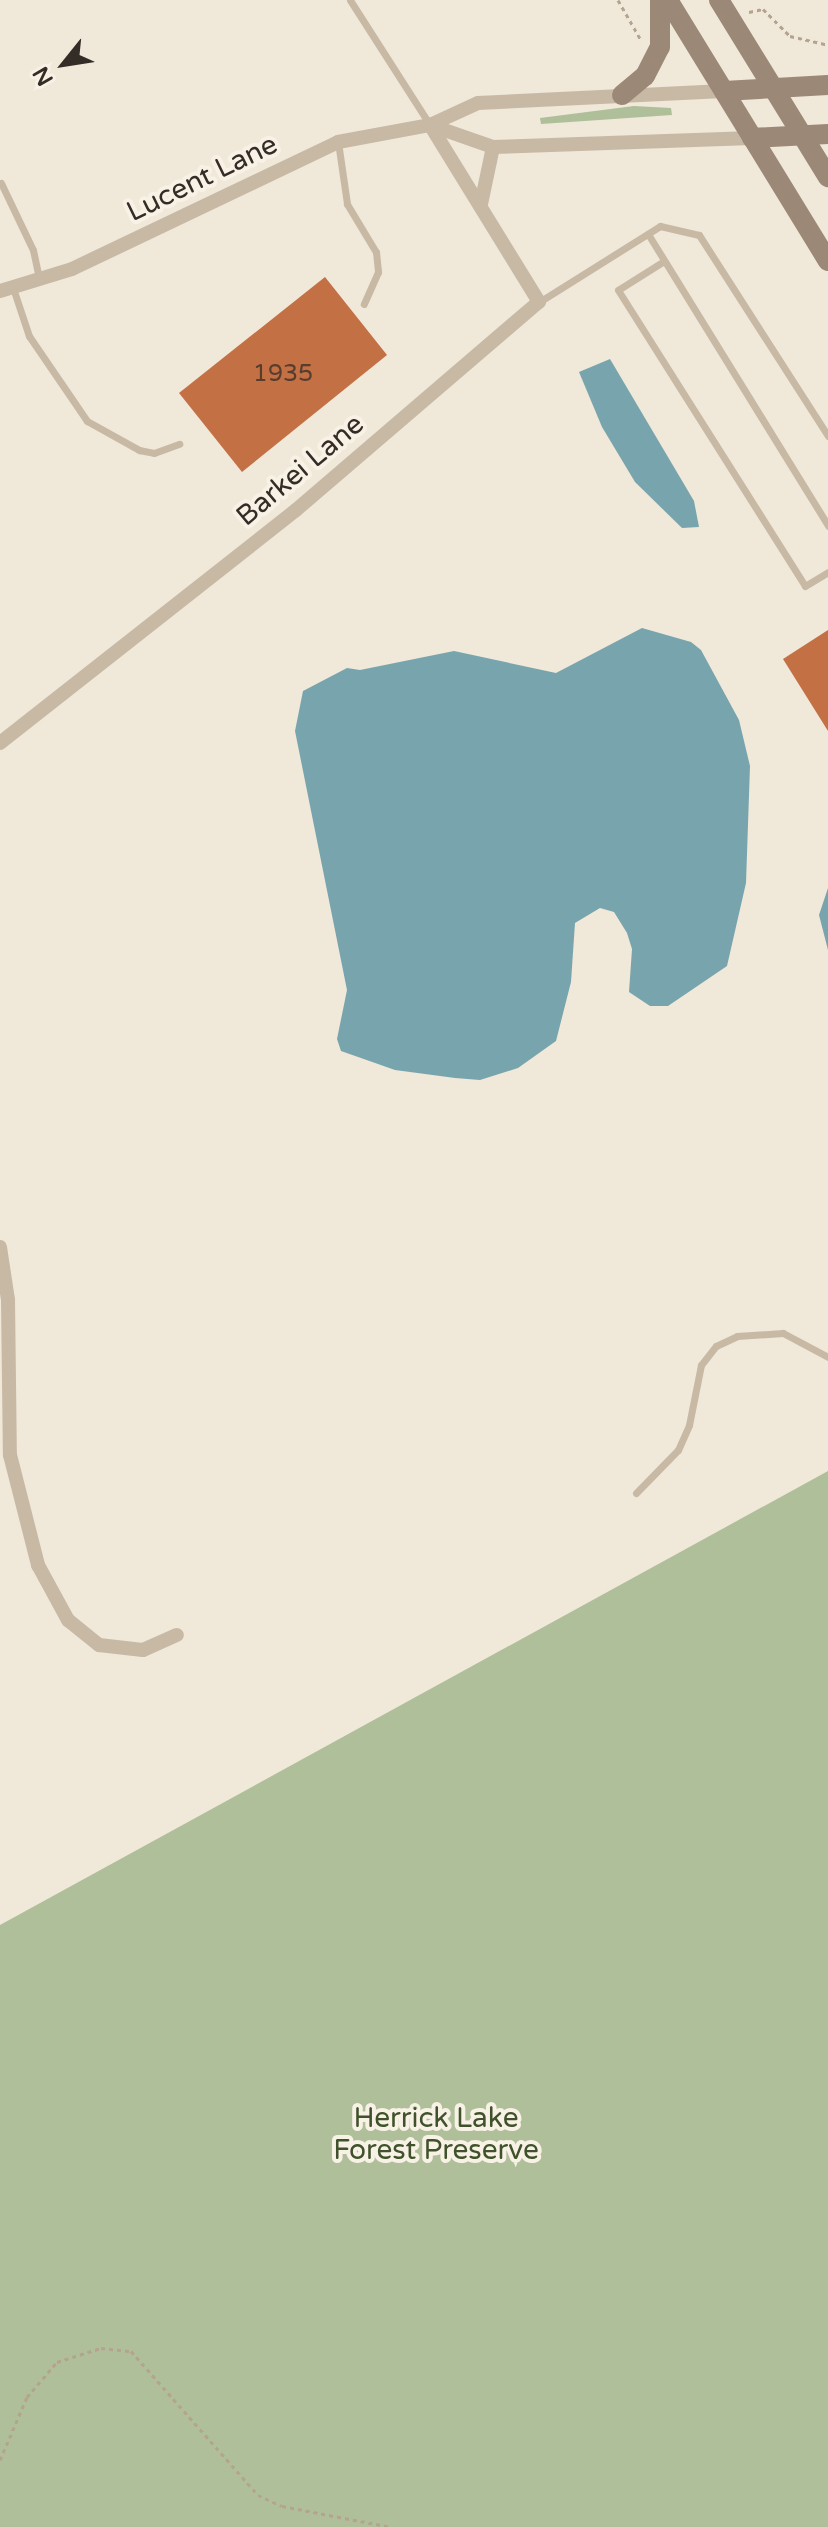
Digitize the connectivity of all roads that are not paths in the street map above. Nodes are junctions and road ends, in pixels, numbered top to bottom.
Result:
1 (350, 0) edge
2 (660, 0) edge
3 (668, 0) edge
4 (719, 0) edge
5 (828, 85) edge
6 (772, 87) junction
7 (724, 91) junction
8 (622, 95) junction
9 (430, 125) junction
10 (802, 134) junction
11 (828, 134) edge
12 (752, 138) junction
13 (338, 142) junction
14 (493, 147) junction
15 (828, 177) edge
16 (1, 183) edge
17 (481, 204) junction
18 (648, 234) junction
19 (664, 261) junction
20 (828, 261) edge
21 (40, 281) junction
22 (6, 290) edge
23 (539, 302) junction
24 (364, 304) dead end
25 (828, 436) edge
26 (179, 444) dead end
27 (828, 526) edge
28 (828, 572) edge
29 (0, 743) edge
30 (0, 1247) edge
31 (828, 1357) edge
32 (636, 1493) dead end
33 (177, 1635) dead end

1 - 9 lane
2 - 8 main road
3 - 7 main road
4 - 6 main road
5 - 6 main road
6 - 7 main road
6 - 10 main road
7 - 8 street, Lucent Lane
7 - 12 main road
8 - 9 street, Lucent Lane
9 - 13 street, Lucent Lane
9 - 14 street, Lucent Lane
9 - 17 street
10 - 11 main road
10 - 12 main road
10 - 15 main road
12 - 14 street, Lucent Lane
12 - 20 main road
13 - 21 street, Lucent Lane
13 - 24 lane
14 - 17 street
16 - 21 lane
17 - 23 street
18 - 19 lane
18 - 23 lane
18 - 25 lane
19 - 27 lane
19 - 28 lane
21 - 22 street, Lucent Lane
22 - 26 lane
23 - 29 street, Barkei Lane
30 - 33 street
31 - 32 lane

